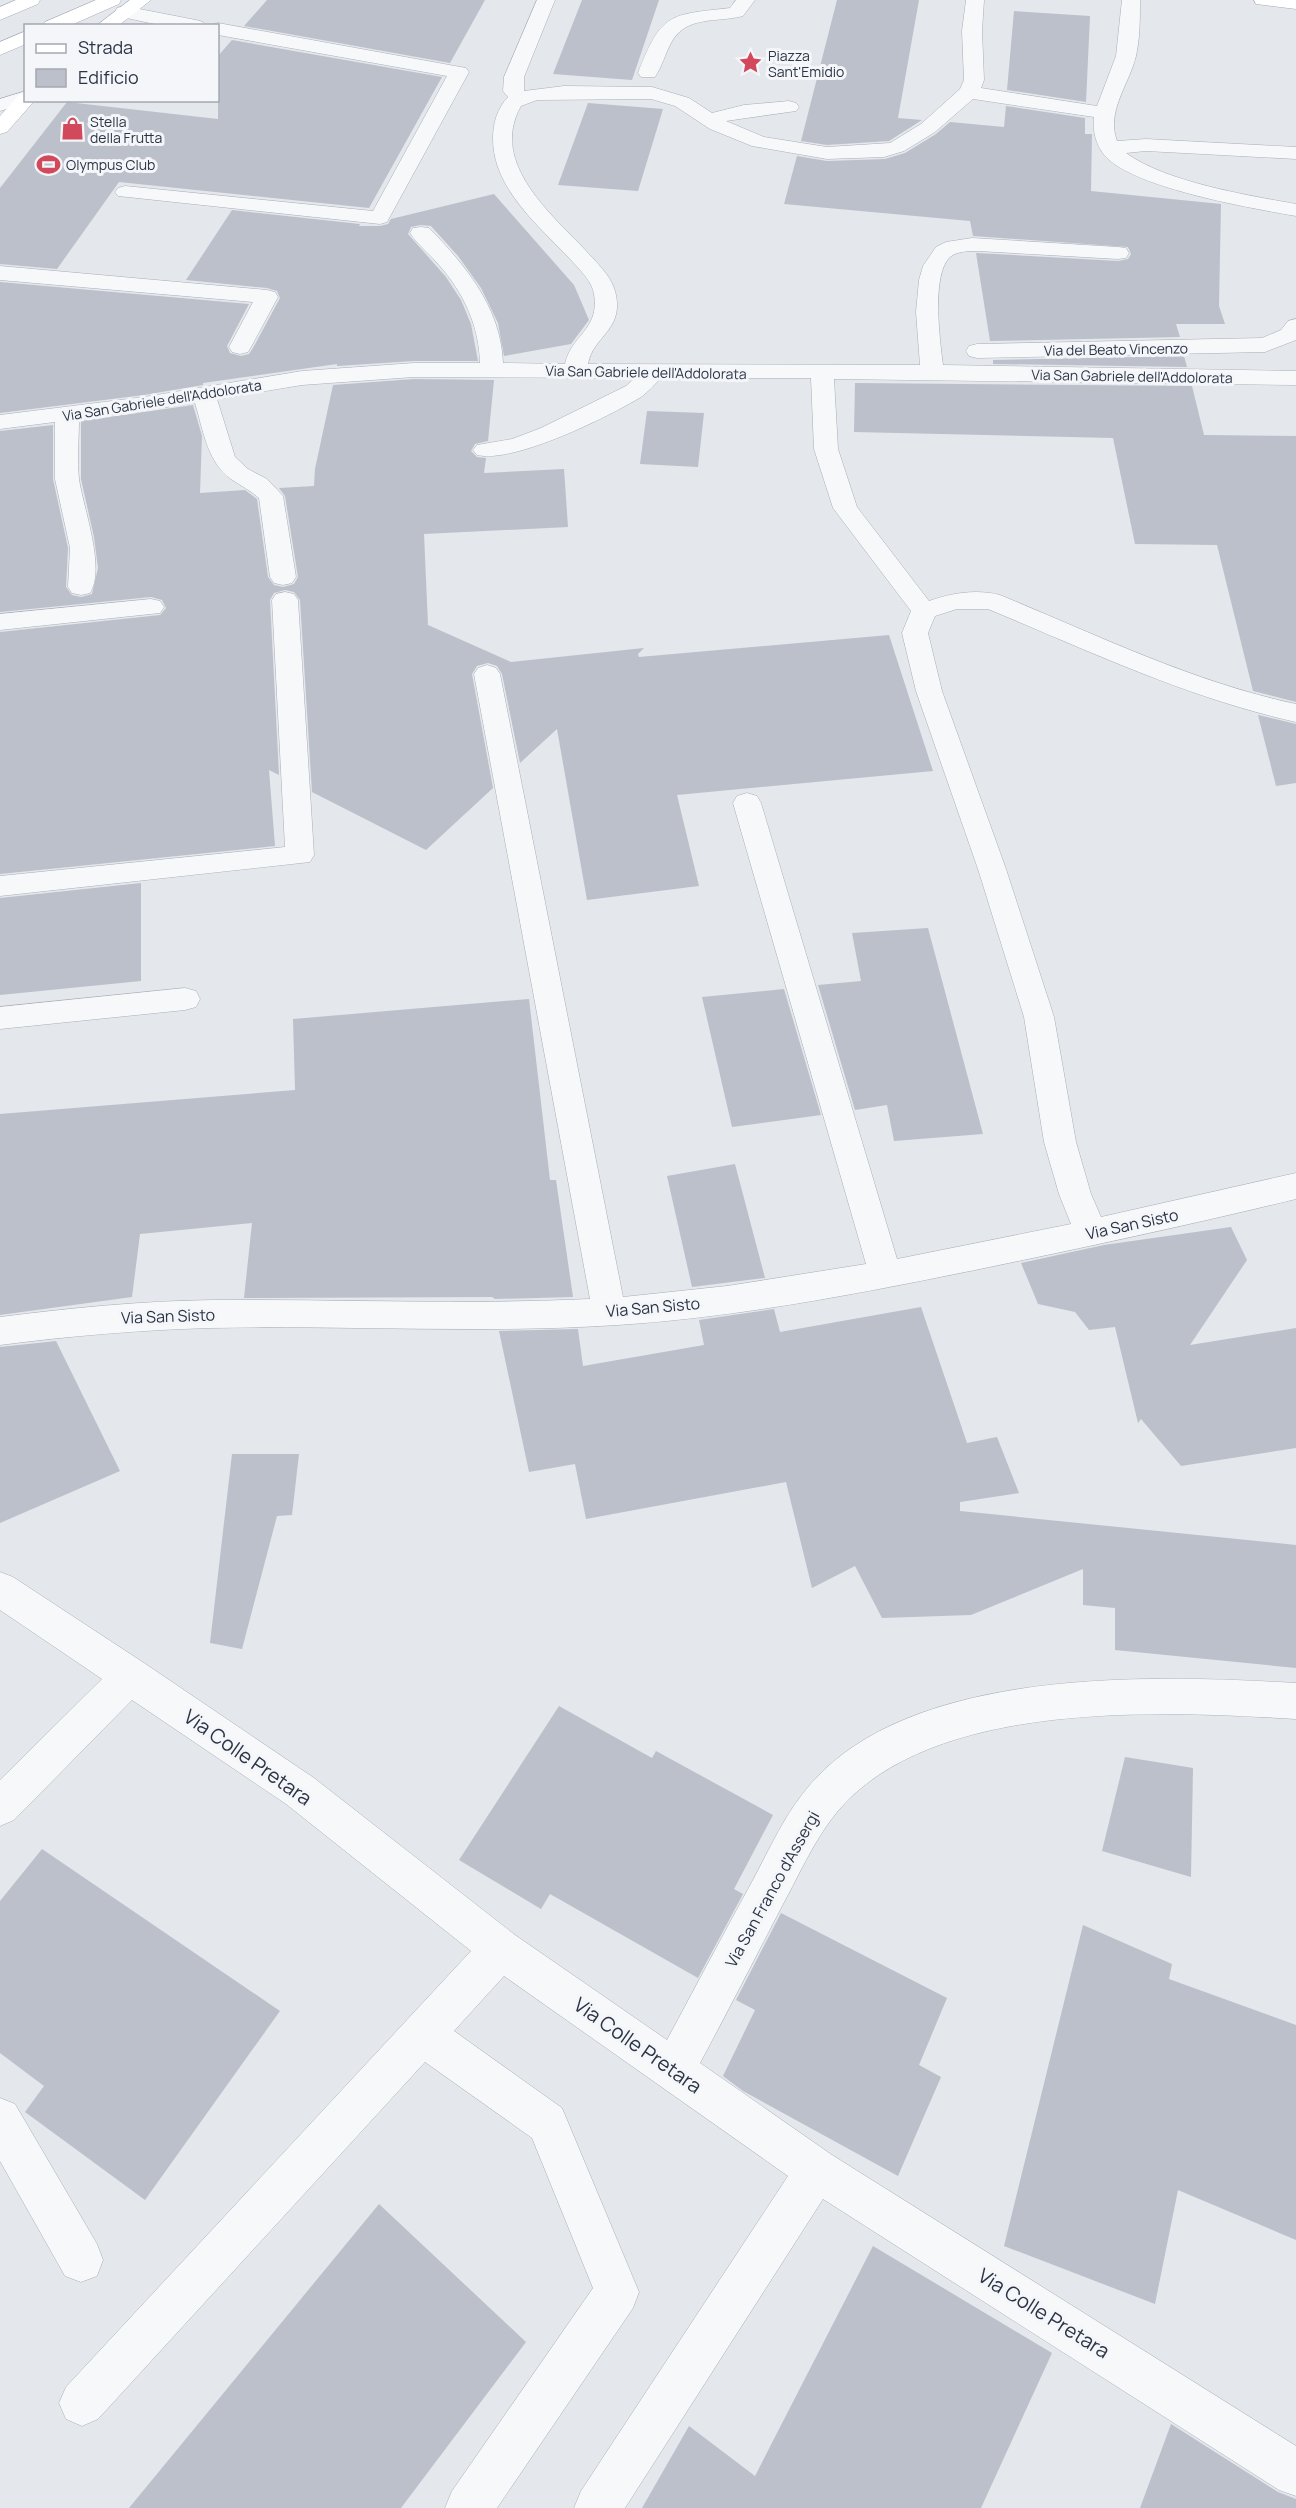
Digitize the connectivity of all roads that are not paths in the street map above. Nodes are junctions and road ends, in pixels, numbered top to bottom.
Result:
1 (31, 0) edge
2 (142, 0) edge
3 (546, 0) edge
4 (746, 0) edge
5 (975, 0) edge
6 (1131, 0) edge
7 (1263, 0) edge
8 (1296, 3) edge
9 (118, 6) edge
10 (691, 8) edge
11 (0, 14) edge
12 (59, 24) edge
13 (106, 24) edge
14 (188, 24) edge
15 (219, 29) edge
16 (24, 38) edge
17 (0, 49) edge
18 (648, 74) dead end
19 (969, 92) junction
20 (24, 99) edge
21 (520, 99) junction
22 (24, 100) edge
23 (0, 105) edge
24 (789, 107) dead end
25 (1105, 113) junction
26 (710, 119) junction
27 (0, 128) edge
28 (1110, 148) junction
29 (1296, 153) edge
30 (125, 192) dead end
31 (1296, 210) edge
32 (421, 233) dead end
33 (1118, 253) dead end
34 (0, 273) edge
35 (1296, 326) edge
36 (240, 347) dead end
37 (931, 361) junction
38 (492, 370) junction
39 (576, 371) junction
40 (654, 372) junction
41 (822, 373) junction
42 (1296, 378) edge
43 (204, 394) junction
44 (67, 415) junction
45 (0, 422) edge
46 (485, 450) dead end
47 (81, 587) dead end
48 (151, 607) dead end
49 (924, 611) junction
50 (0, 622) edge
51 (487, 674) dead end
52 (1296, 713) edge
53 (747, 803) dead end
54 (0, 886) edge
55 (185, 999) dead end
56 (0, 1018) edge
57 (1296, 1186) edge
58 (1091, 1233) junction
59 (886, 1275) junction
60 (609, 1312) junction
61 (0, 1331) edge
62 (0, 1589) edge
63 (131, 1676) junction
64 (1296, 1701) edge
65 (0, 1807) edge
66 (501, 1949) junction
67 (422, 2034) junction
68 (673, 2070) junction
69 (0, 2120) edge
70 (817, 2170) junction
71 (81, 2260) dead end
72 (82, 2403) dead end
73 (1296, 2473) edge
74 (469, 2508) edge
75 (598, 2508) edge

1 - 11 main road
2 - 9 main road
3 - 21 street
4 - 10 street
5 - 19 street
6 - 25 street
7 - 8 main road
9 - 12 main road
9 - 13 main road
9 - 14 street
10 - 18 street
15 - 30 street
16 - 17 main road
19 - 25 street
19 - 26 street
20 - 23 street
21 - 26 street
21 - 39 street
22 - 27 main road
24 - 26 street
25 - 28 street
28 - 29 street
28 - 31 street
32 - 38 street
33 - 37 street
34 - 36 street
35 - 37 street, Via del Beato Vincenzo
37 - 41 street, Via San Gabriele dell'Addolorata
37 - 42 street, Via San Gabriele dell'Addolorata
38 - 39 street, Via San Gabriele dell'Addolorata
38 - 43 street, Via San Gabriele dell'Addolorata
39 - 40 street, Via San Gabriele dell'Addolorata
40 - 41 street, Via San Gabriele dell'Addolorata
40 - 46 street
41 - 49 street
43 - 44 street, Via San Gabriele dell'Addolorata
43 - 54 street
44 - 45 street, Via San Gabriele dell'Addolorata
44 - 47 street
48 - 50 street
49 - 52 street
49 - 58 street
51 - 60 street
53 - 59 street
55 - 56 street
57 - 58 street, Via San Sisto
58 - 59 street, Via San Sisto
59 - 60 street, Via San Sisto
60 - 61 street, Via San Sisto
62 - 63 street, Via Colle Pretara
63 - 65 street
63 - 66 street, Via Colle Pretara
64 - 68 street, Via San Franco d'Assergi
66 - 67 street
66 - 68 street, Via Colle Pretara
67 - 72 street
67 - 74 street
68 - 70 street, Via Colle Pretara
69 - 71 street
70 - 73 street, Via Colle Pretara
70 - 75 street

